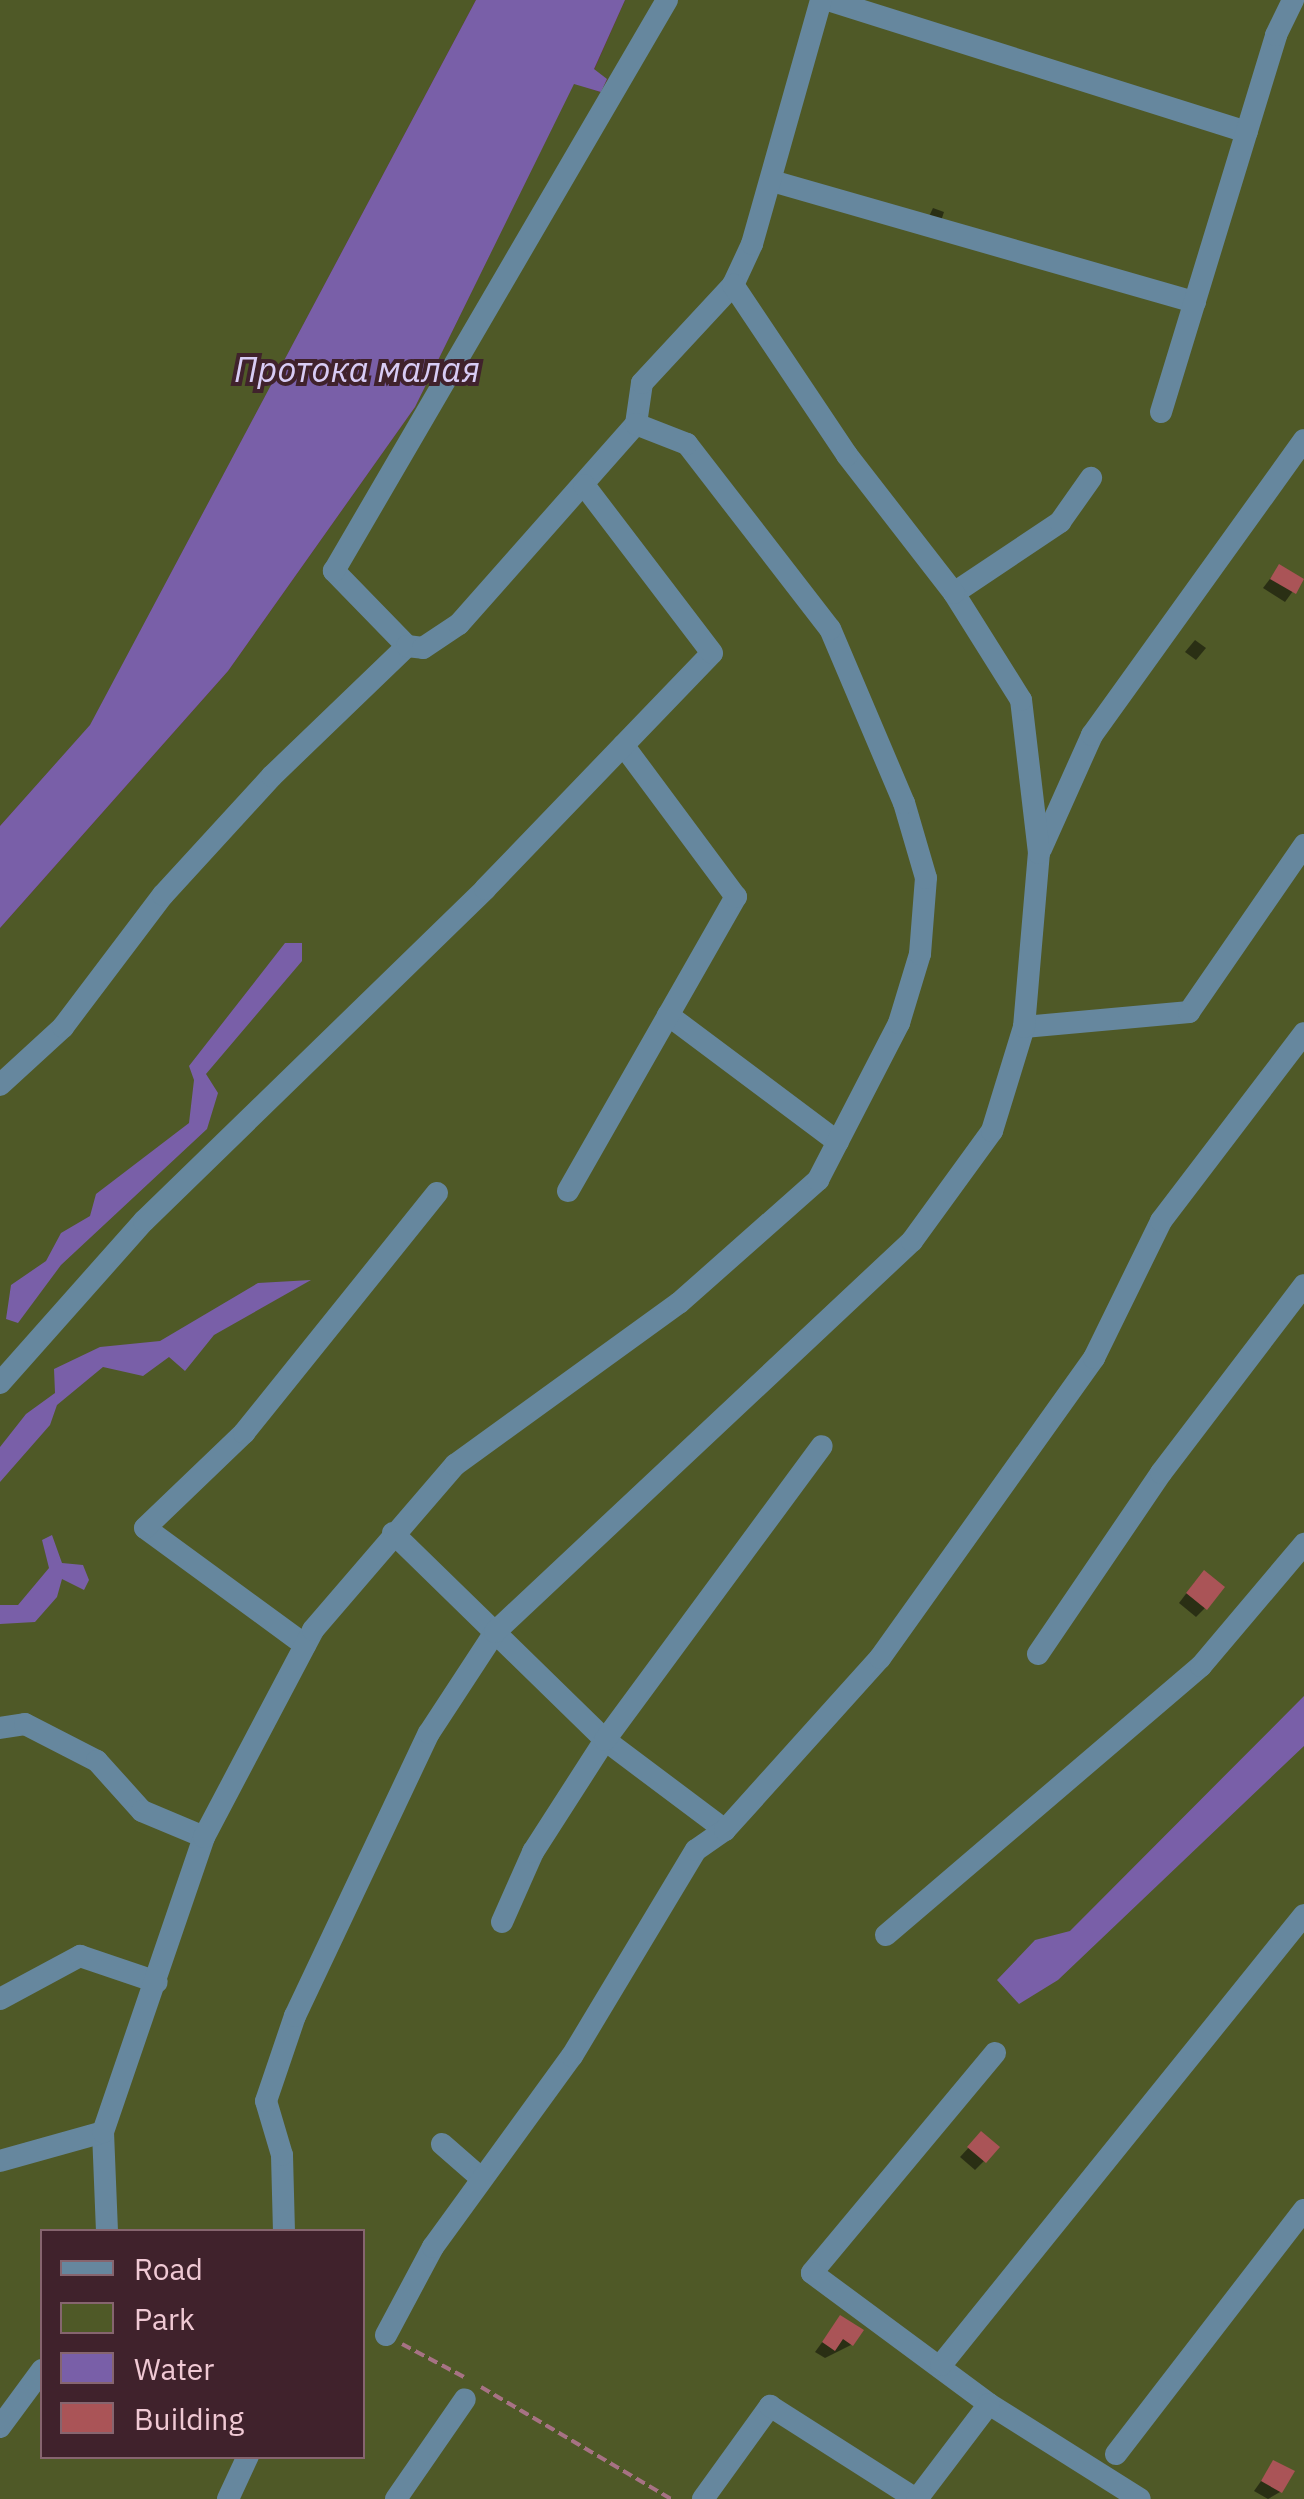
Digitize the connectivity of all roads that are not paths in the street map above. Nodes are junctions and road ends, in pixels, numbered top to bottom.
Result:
1 (667, 0) edge
2 (825, 0) edge
3 (1293, 0) edge
4 (1246, 132) junction
5 (772, 181) junction
6 (733, 285) junction
7 (1195, 302) junction
8 (1161, 412) dead end
9 (636, 424) junction
10 (1304, 440) edge
11 (1091, 478) dead end
12 (584, 485) junction
13 (954, 593) junction
14 (407, 646) junction
15 (623, 745) junction
16 (1304, 845) edge
17 (1039, 853) junction
18 (668, 1015) junction
19 (1024, 1027) junction
20 (1304, 1033) edge
21 (0, 1084) edge
22 (838, 1142) junction
23 (568, 1191) dead end
24 (437, 1193) dead end
25 (1304, 1286) edge
26 (0, 1383) edge
27 (822, 1446) dead end
28 (394, 1533) junction
29 (1304, 1544) edge
30 (495, 1632) junction
31 (305, 1645) junction
32 (1038, 1654) dead end
33 (0, 1728) edge
34 (605, 1740) junction
35 (725, 1830) junction
36 (204, 1838) junction
37 (1304, 1915) edge
38 (502, 1922) dead end
39 (886, 1935) dead end
40 (157, 1982) junction
41 (0, 1999) edge
42 (996, 2053) dead end
43 (104, 2132) junction
44 (442, 2144) dead end
45 (0, 2160) edge
46 (481, 2178) junction
47 (1304, 2210) edge
48 (107, 2229) edge
49 (284, 2229) edge
50 (386, 2335) road end
51 (941, 2366) junction
52 (40, 2373) edge
53 (465, 2399) dead end
54 (989, 2404) junction
55 (0, 2428) edge
56 (1116, 2454) dead end
57 (247, 2459) edge
58 (228, 2499) edge
59 (396, 2499) edge
60 (704, 2499) edge
61 (917, 2499) edge
62 (1140, 2499) edge

1 - 14 street
2 - 4 street
2 - 5 street
3 - 4 street
4 - 7 street
5 - 6 street
5 - 7 street
6 - 9 street
6 - 13 street
7 - 8 street
9 - 12 street
9 - 22 street
10 - 17 street
11 - 13 street
12 - 14 street
12 - 15 street
13 - 17 street
14 - 21 street
15 - 18 street
15 - 26 street
16 - 19 street
17 - 19 street
18 - 22 street
18 - 23 street
19 - 30 street
20 - 35 street
22 - 28 street
24 - 31 street
25 - 32 street
27 - 34 street
28 - 30 street
28 - 31 street
29 - 39 street
30 - 34 street
30 - 49 street
31 - 36 street
33 - 36 street
34 - 35 street
34 - 38 street
35 - 46 street
36 - 40 street
37 - 51 street
40 - 41 street
40 - 43 street
42 - 51 street
43 - 45 street
43 - 48 street
44 - 46 street
46 - 50 street
47 - 56 street
51 - 54 street
52 - 55 street
53 - 59 street
54 - 61 street
54 - 62 street
57 - 58 street
60 - 61 street

